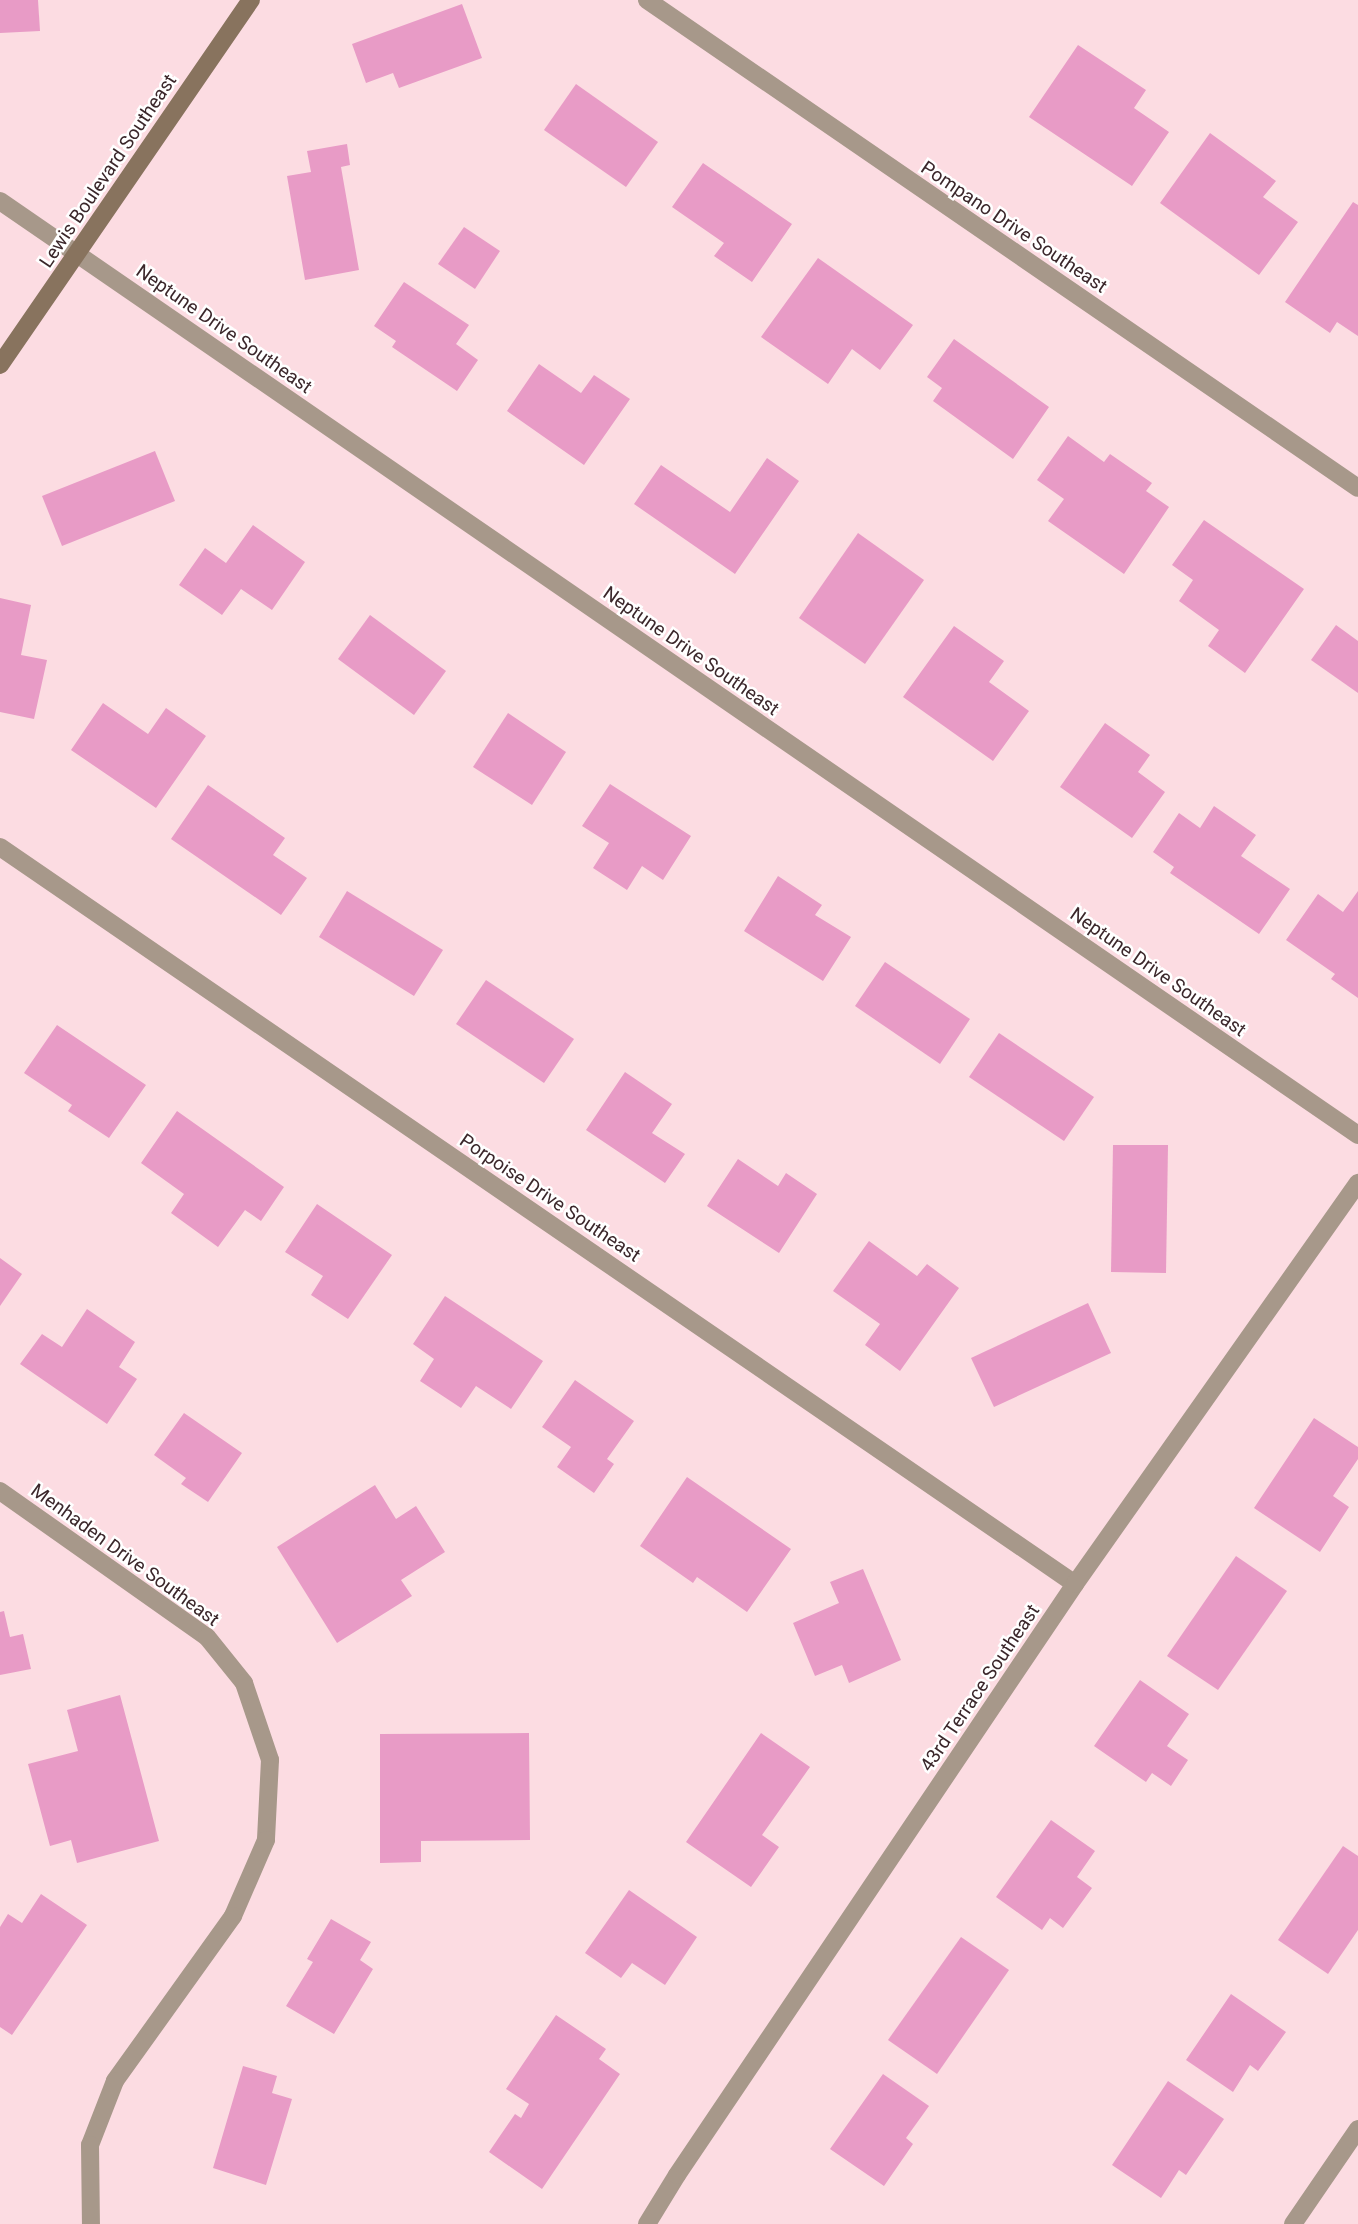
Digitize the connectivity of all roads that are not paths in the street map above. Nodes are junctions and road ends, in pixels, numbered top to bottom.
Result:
1 (250, 0) edge
2 (647, 0) edge
3 (0, 201) edge
4 (78, 254) junction
5 (0, 365) edge
6 (1358, 488) edge
7 (0, 847) edge
8 (1358, 1135) edge
9 (1358, 1183) edge
10 (0, 1491) edge
11 (1075, 1584) junction
12 (1358, 2129) edge
13 (91, 2224) edge
14 (647, 2224) edge
15 (1293, 2224) edge

1 - 4 street, Lewis Boulevard Southeast
2 - 6 street, Pompano Drive Southeast
3 - 4 street, Neptune Drive Southeast
4 - 5 street, Lewis Boulevard Southeast
4 - 8 street, Neptune Drive Southeast
7 - 11 street, Porpoise Drive Southeast
9 - 11 street, 43rd Terrace Southeast
10 - 13 street, Menhaden Drive Southeast
11 - 14 street, 43rd Terrace Southeast
12 - 15 street

